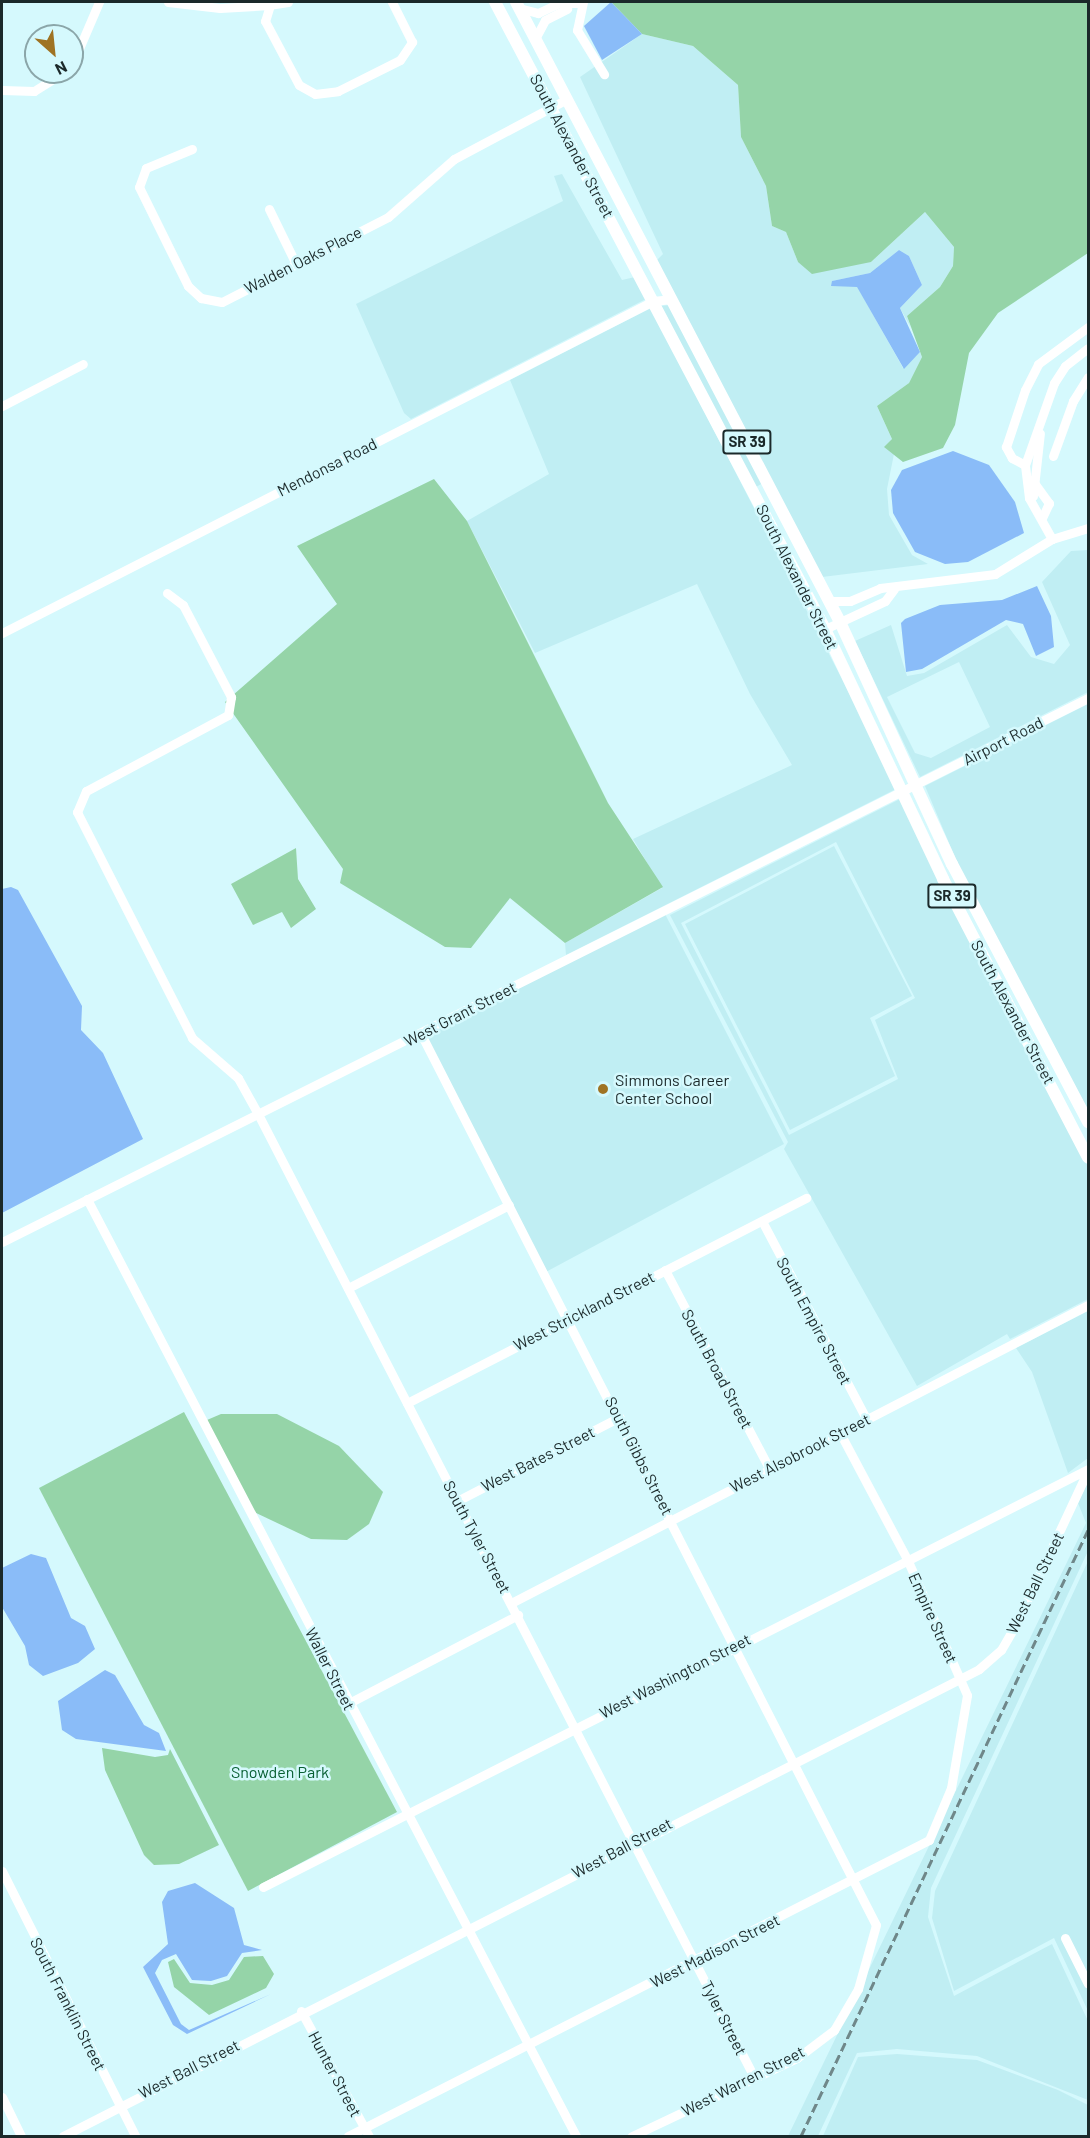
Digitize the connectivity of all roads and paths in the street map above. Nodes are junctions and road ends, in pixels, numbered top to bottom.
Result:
1 (99, 2) edge
2 (168, 2) edge
3 (288, 2) edge
4 (392, 2) edge
5 (495, 2) edge
6 (583, 2) edge
7 (270, 5) junction
8 (518, 5) edge
9 (565, 5) edge
10 (577, 30) junction
11 (84, 37) edge
12 (536, 39) junction
13 (604, 74) dead end
14 (45, 84) edge
15 (2, 90) edge
16 (567, 99) junction
17 (551, 107) junction
18 (192, 149) dead end
19 (269, 208) dead end
20 (296, 264) junction
21 (664, 284) junction
22 (672, 299) junction
23 (653, 301) junction
24 (1089, 327) edge
25 (1089, 348) edge
26 (83, 364) dead end
27 (1089, 377) edge
28 (2, 406) edge
29 (1041, 422) junction
30 (1053, 456) dead end
31 (1025, 465) junction
32 (1032, 480) junction
33 (770, 486) junction
34 (754, 494) junction
35 (1034, 502) junction
36 (1042, 518) junction
37 (1089, 528) edge
38 (1052, 539) junction
39 (894, 589) junction
40 (167, 593) dead end
41 (829, 601) junction
42 (840, 622) junction
43 (825, 629) junction
44 (2, 633) edge
45 (1089, 698) edge
46 (918, 784) junction
47 (904, 791) junction
48 (976, 909) junction
49 (962, 916) junction
50 (421, 1034) junction
51 (1042, 1034) junction
52 (1028, 1042) junction
53 (258, 1114) junction
54 (1089, 1122) edge
55 (1087, 1150) edge
56 (806, 1198) dead end
57 (87, 1199) junction
58 (510, 1205) junction
59 (762, 1221) junction
60 (2, 1242) edge
61 (665, 1270) junction
62 (348, 1288) junction
63 (1089, 1305) edge
64 (568, 1319) junction
65 (407, 1403) junction
66 (620, 1417) junction
67 (867, 1420) junction
68 (840, 1433) junction
69 (769, 1468) junction
70 (1089, 1469) edge
71 (457, 1500) junction
72 (671, 1518) junction
73 (907, 1559) junction
74 (513, 1602) junction
75 (518, 1615) junction
76 (736, 1645) junction
77 (960, 1677) junction
78 (347, 1704) junction
79 (574, 1727) junction
80 (793, 1761) junction
81 (405, 1813) junction
82 (630, 1843) junction
83 (2, 1871) edge
84 (856, 1879) junction
85 (262, 1887) dead end
86 (465, 1932) junction
87 (1065, 1938) dead end
88 (694, 1961) junction
89 (1089, 1984) edge
90 (301, 2011) junction
91 (528, 2045) junction
92 (753, 2075) junction
93 (2, 2097) edge
94 (119, 2106) junction
95 (366, 2132) edge
96 (21, 2136) edge
97 (63, 2136) edge
98 (135, 2136) edge
99 (348, 2136) edge
100 (576, 2136) edge
101 (632, 2136) edge

1 - 11 street
2 - 7 street
3 - 7 street
4 - 7 street
5 - 17 main road, South Alexander Street / SR 39
6 - 9 street
6 - 10 street
8 - 9 street
8 - 12 main road, South Alexander Street / SR 39
9 - 10 street
9 - 12 street
10 - 13 street
12 - 16 main road, South Alexander Street / SR 39
14 - 15 street
16 - 17 street, Walden Oaks Place
16 - 21 main road, South Alexander Street / SR 39
17 - 20 street, Walden Oaks Place
17 - 23 main road, South Alexander Street / SR 39
18 - 20 street, Walden Oaks Place
19 - 20 street
21 - 22 main road, South Alexander Street / SR 39
21 - 23 street
22 - 23 street, Mendonsa Road
22 - 33 main road, South Alexander Street / SR 39
23 - 34 main road, South Alexander Street / SR 39
23 - 44 street, Mendonsa Road
24 - 31 street
25 - 29 street
26 - 28 street
27 - 30 street
29 - 31 street
29 - 32 street
31 - 35 street
32 - 35 street
32 - 36 street
33 - 34 main road
33 - 41 main road, South Alexander Street / SR 39
34 - 43 main road, South Alexander Street / SR 39
35 - 36 street
36 - 38 street
37 - 38 street
38 - 39 street
39 - 41 street
39 - 42 street
40 - 53 street, South Tyler Street
41 - 42 main road, South Alexander Street / SR 39
42 - 43 street
42 - 46 main road, South Alexander Street / SR 39
43 - 47 main road, South Alexander Street / SR 39
45 - 46 street, Airport Road
46 - 47 street, West Grant Street
46 - 48 main road, South Alexander Street / SR 39
47 - 49 main road, South Alexander Street / SR 39
47 - 50 street, West Grant Street
48 - 49 main road
48 - 51 main road, South Alexander Street / SR 39
49 - 52 main road, South Alexander Street / SR 39
50 - 53 street, West Grant Street
50 - 58 street, South Gibbs Street
51 - 52 main road
51 - 54 main road, South Alexander Street / SR 39
52 - 55 main road, South Alexander Street / SR 39
53 - 57 street, West Grant Street
53 - 62 street, South Tyler Street
56 - 59 street
57 - 60 street, West Grant Street
57 - 78 street, Waller Street
58 - 62 street
58 - 64 street, South Gibbs Street
59 - 61 street, West Strickland Street
59 - 67 street, South Empire Street
61 - 64 street, West Strickland Street
61 - 69 street, South Broad Street
62 - 65 street, South Tyler Street
63 - 67 street, West Alsobrook Street
64 - 65 street, West Strickland Street
64 - 66 street, South Gibbs Street
65 - 71 street, South Tyler Street
66 - 71 street, West Bates Street
66 - 72 street, South Gibbs Street
67 - 68 street, West Alsobrook Street
68 - 69 street, West Alsobrook Street
68 - 73 street
69 - 72 street, West Alsobrook Street
70 - 73 street, West Washington Street
70 - 77 street, West Ball Street
71 - 74 street, South Tyler Street
72 - 74 street, West Alsobrook Street
72 - 76 street, South Gibbs Street
73 - 76 street, West Washington Street
73 - 77 street, Empire Street
74 - 75 street, South Tyler Street
75 - 78 street
75 - 79 street, South Tyler Street
76 - 79 street, West Washington Street
76 - 80 street, South Gibbs Street
77 - 80 street, West Ball Street
77 - 84 street, West Madison Street
78 - 81 street, Waller Street
79 - 81 street, West Washington Street
79 - 82 street, South Tyler Street
80 - 82 street, West Ball Street
80 - 84 street, South Gibbs Street
81 - 85 street, West Washington Street
81 - 86 street, Waller Street
82 - 86 street, West Ball Street
82 - 88 street, South Tyler Street
83 - 94 street, South Franklin Street
84 - 88 street, West Madison Street
84 - 92 street, West Warren Street
86 - 90 street, West Ball Street
86 - 91 street, Waller Street
87 - 89 street
88 - 91 street, West Madison Street
88 - 92 street, Tyler Street
90 - 94 street, West Ball Street
90 - 95 street, Hunter Street
91 - 95 street, West Madison Street
91 - 100 street, Waller Street
92 - 101 street, West Warren Street
93 - 96 street
94 - 97 street, West Ball Street
94 - 98 street, South Franklin Street
95 - 99 street, West Madison Street

